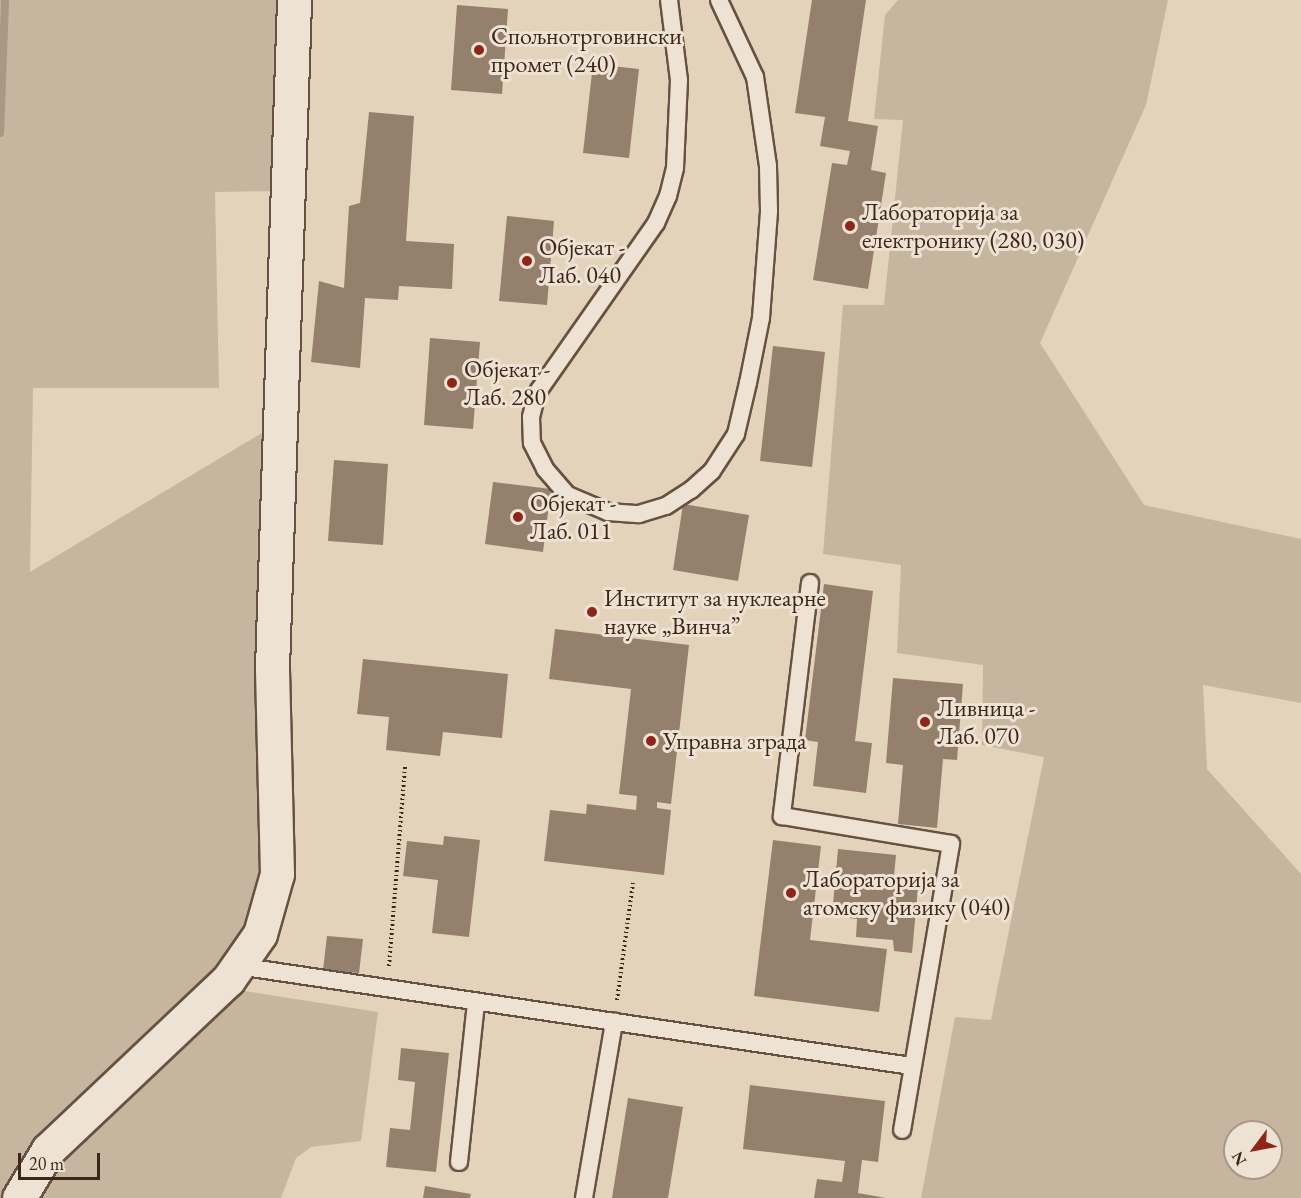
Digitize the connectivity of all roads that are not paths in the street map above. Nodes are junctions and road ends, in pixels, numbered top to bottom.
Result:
1 (294, 0) edge
2 (669, 0) edge
3 (719, 0) edge
4 (810, 583) dead end
5 (238, 966) junction
6 (476, 1002) junction
7 (614, 1022) junction
8 (911, 1066) junction
9 (902, 1130) dead end
10 (459, 1162) dead end
11 (19, 1198) edge
12 (584, 1198) edge

1 - 5 street
2 - 3 lane
4 - 8 lane
5 - 6 lane
5 - 11 street
6 - 7 lane
6 - 10 lane
7 - 8 lane
7 - 12 lane
8 - 9 lane

